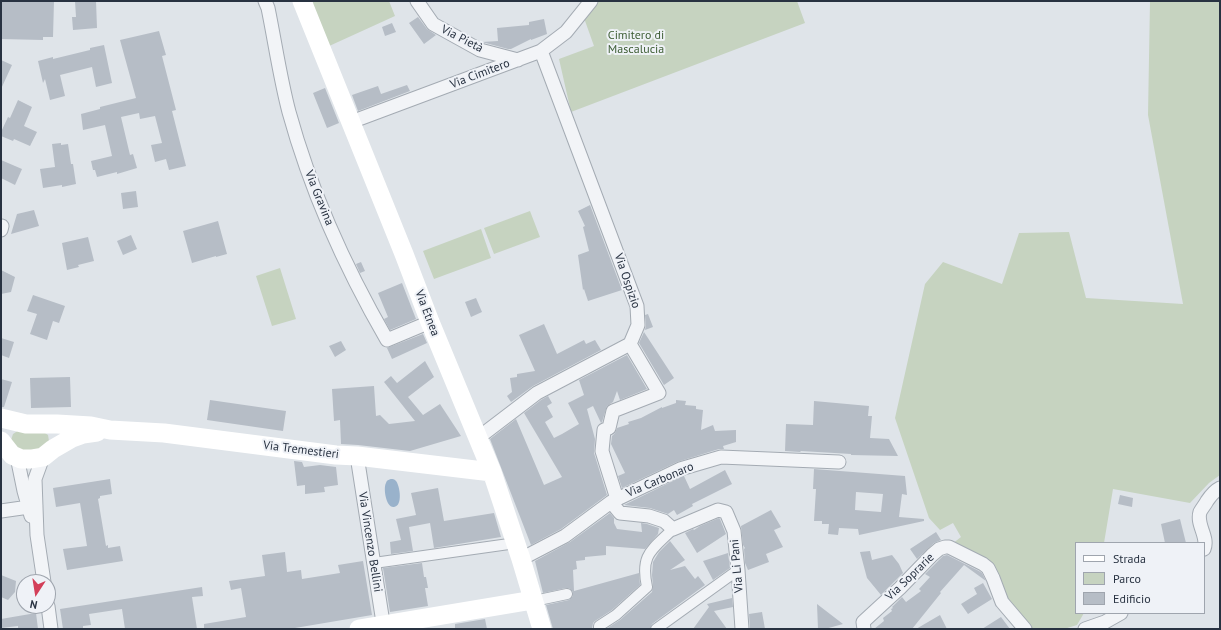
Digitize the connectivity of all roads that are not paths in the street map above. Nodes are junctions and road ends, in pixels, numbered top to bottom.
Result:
1 (265, 1) edge
2 (302, 1) edge
3 (417, 1) edge
4 (591, 1) edge
5 (541, 51) junction
6 (518, 60) junction
7 (351, 122) junction
8 (430, 322) junction
9 (630, 344) junction
10 (1, 418) edge
11 (32, 424) junction
12 (110, 430) junction
13 (478, 438) junction
14 (9, 450) edge
15 (48, 453) junction
16 (357, 456) junction
17 (839, 462) dead end
18 (492, 472) junction
19 (1220, 488) edge
20 (614, 500) junction
21 (32, 507) junction
22 (1, 511) edge
23 (673, 529) junction
24 (1205, 546) edge
25 (519, 551) junction
26 (374, 563) junction
27 (738, 570) junction
28 (43, 574) edge
29 (567, 594) dead end
30 (533, 600) junction
31 (49, 614) edge
32 (1119, 614) edge
33 (384, 627) edge
34 (51, 629) edge
35 (359, 629) edge
36 (542, 629) edge
37 (599, 629) edge
38 (656, 629) edge
39 (742, 629) edge
40 (864, 629) edge
41 (1025, 629) edge
42 (1085, 629) edge

1 - 8 street, Via Gravina
2 - 7 main road, Via Etnea
3 - 6 street, Via Pietà
4 - 5 street, Via Cimitero
5 - 6 street, Via Cimitero
5 - 9 street, Via Ospizio
6 - 7 street, Via Cimitero
7 - 8 main road, Via Etnea
8 - 13 main road, Via Etnea
9 - 13 street
9 - 20 street
10 - 11 main road
11 - 12 main road
11 - 14 main road
11 - 15 main road
12 - 15 main road
12 - 16 main road, Via Tremestieri
13 - 18 main road, Via Etnea
14 - 15 main road
14 - 21 street
15 - 21 street
16 - 18 main road, Via Tremestieri
16 - 26 street, Via Vincenzo Bellini
17 - 20 street, Via Carbonaro
18 - 25 main road, Via Etnea
19 - 24 street
20 - 23 street
20 - 25 street, Via Carbonaro
21 - 22 street
21 - 28 street
23 - 27 street, Via Li Pani
23 - 37 street
25 - 26 street
25 - 30 main road, Via Etnea
26 - 33 street, Via Vincenzo Bellini
27 - 38 street
27 - 39 street, Via Li Pani
29 - 30 street
30 - 33 main road
30 - 36 main road, Via Etnea
31 - 34 street
32 - 42 street
33 - 35 main road
40 - 41 street, Via Soprarie

